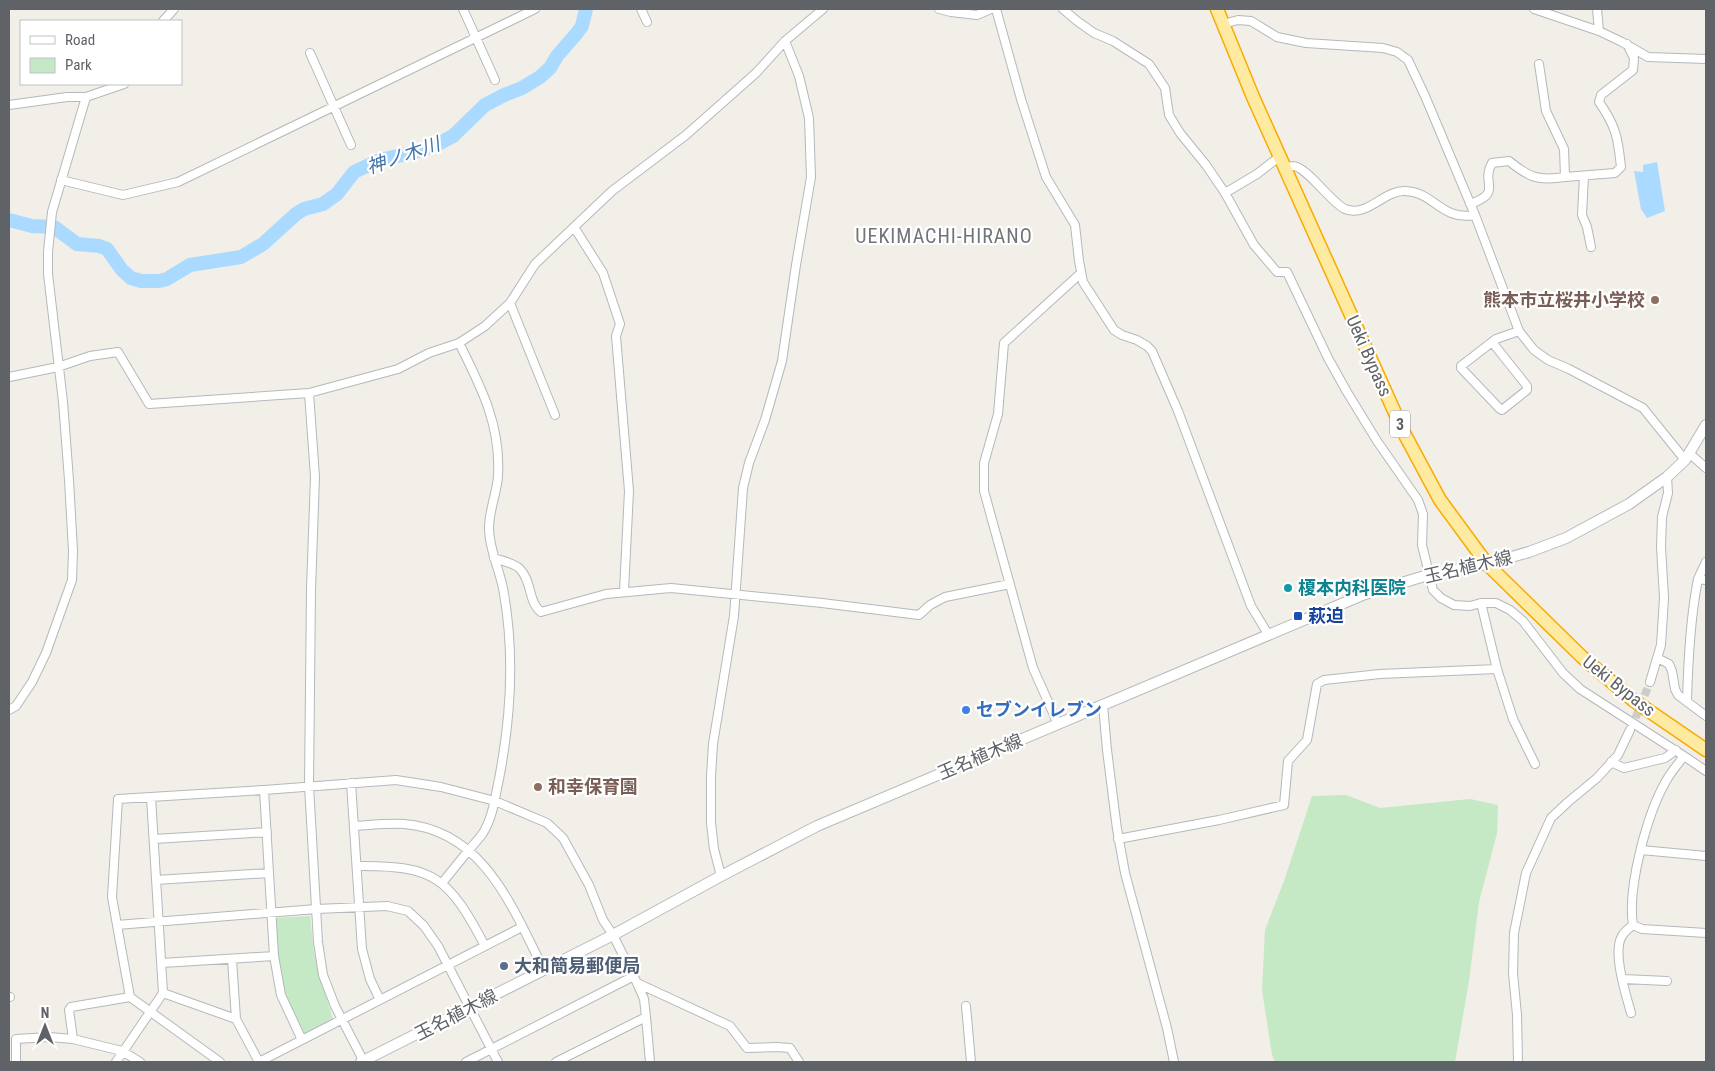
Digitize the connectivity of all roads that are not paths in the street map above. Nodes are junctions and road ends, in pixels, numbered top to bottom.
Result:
1 (174, 9) edge
2 (463, 9) edge
3 (535, 9) edge
4 (641, 9) edge
5 (823, 9) edge
6 (940, 9) edge
7 (991, 9) edge
8 (996, 9) edge
9 (1064, 9) edge
10 (1217, 9) edge
11 (1534, 9) edge
12 (1597, 9) edge
13 (164, 20) edge
14 (647, 22) dead end
15 (1223, 24) junction
16 (1599, 31) junction
17 (477, 38) junction
18 (785, 41) junction
19 (1626, 44) junction
20 (310, 53) dead end
21 (1706, 59) edge
22 (1539, 64) dead end
23 (495, 80) dead end
24 (121, 85) edge
25 (86, 97) junction
26 (9, 105) edge
27 (334, 106) junction
28 (351, 145) dead end
29 (1282, 163) junction
30 (1584, 176) junction
31 (1565, 177) junction
32 (61, 180) junction
33 (1225, 193) junction
34 (1470, 204) junction
35 (1475, 215) junction
36 (574, 228) junction
37 (1591, 247) dead end
38 (1081, 273) junction
39 (510, 303) junction
40 (1519, 331) junction
41 (1492, 342) junction
42 (459, 343) junction
43 (58, 366) junction
44 (9, 377) edge
45 (309, 393) junction
46 (555, 416) dead end
47 (1706, 425) edge
48 (1687, 456) junction
49 (1706, 468) edge
50 (1667, 477) junction
51 (494, 558) junction
52 (1706, 562) edge
53 (1486, 564) junction
54 (1428, 575) junction
55 (1702, 580) edge
56 (1010, 584) junction
57 (624, 591) junction
58 (736, 596) junction
59 (1481, 603) junction
60 (1268, 634) junction
61 (1657, 658) junction
62 (1498, 668) junction
63 (1650, 682) tunnel mouth
64 (1687, 702) junction
65 (1103, 705) junction
66 (9, 710) edge
67 (1706, 716) edge
68 (1058, 724) junction
69 (1630, 730) tunnel mouth
70 (1676, 750) junction
71 (1706, 750) edge
72 (1684, 756) junction
73 (1611, 762) junction
74 (1535, 764) dead end
75 (1706, 771) edge
76 (352, 783) junction
77 (309, 786) junction
78 (264, 790) junction
79 (151, 797) junction
80 (495, 801) junction
81 (354, 826) junction
82 (267, 832) junction
83 (154, 839) junction
84 (1118, 839) junction
85 (468, 850) junction
86 (1641, 850) junction
87 (1706, 856) edge
88 (357, 866) junction
89 (269, 874) junction
90 (722, 876) junction
91 (156, 880) junction
92 (442, 883) junction
93 (359, 908) junction
94 (316, 909) junction
95 (272, 912) junction
96 (158, 922) junction
97 (117, 924) junction
98 (1633, 925) junction
99 (522, 927) junction
100 (1706, 933) edge
101 (613, 935) junction
102 (485, 946) junction
103 (274, 956) junction
104 (232, 959) junction
105 (162, 963) junction
106 (448, 965) junction
107 (544, 970) junction
108 (1623, 979) junction
109 (636, 980) junction
110 (1667, 980) dead end
111 (162, 993) junction
112 (130, 997) junction
113 (380, 1000) junction
114 (966, 1006) dead end
115 (470, 1008) junction
116 (149, 1012) junction
117 (1631, 1012) dead end
118 (646, 1017) junction
119 (236, 1019) junction
120 (342, 1020) junction
121 (73, 1039) junction
122 (302, 1040) junction
123 (491, 1050) junction
124 (122, 1051) junction
125 (16, 1062) edge
126 (116, 1062) edge
127 (140, 1062) edge
128 (220, 1062) edge
129 (259, 1062) edge
130 (363, 1062) edge
131 (466, 1062) edge
132 (498, 1062) edge
133 (556, 1062) edge
134 (650, 1062) edge
135 (798, 1062) edge
136 (970, 1062) edge
137 (1174, 1062) edge
138 (1518, 1062) edge

1 - 13 street
2 - 17 street
3 - 17 street
4 - 14 street
5 - 18 street
6 - 7 street
8 - 38 street
9 - 33 street
10 - 15 highway, Ueki Bypass / 3
11 - 16 street
12 - 16 street
15 - 29 highway, Ueki Bypass / 3
15 - 34 street
16 - 19 street
17 - 23 street
17 - 27 street
18 - 36 street
18 - 58 street
19 - 21 street
19 - 30 street
20 - 27 street
22 - 31 street
24 - 25 street
25 - 26 street
25 - 32 street
27 - 28 street
27 - 32 street
29 - 33 street
29 - 35 street
29 - 53 highway, Ueki Bypass / 3
30 - 31 street
30 - 37 street
31 - 34 street
32 - 43 street
33 - 54 street
34 - 35 street
35 - 40 street
36 - 39 street
36 - 57 street
38 - 56 street
38 - 60 street
39 - 42 street
39 - 46 street
40 - 41 street
40 - 48 street
41 - 41 street
42 - 45 street
42 - 51 street
43 - 44 street
43 - 45 street
43 - 66 street
45 - 77 street
47 - 48 main road, 玉名植木線
48 - 49 street
48 - 50 main road, 玉名植木線
50 - 53 main road, 玉名植木線
50 - 61 street
51 - 57 street
51 - 80 street
52 - 55 street
53 - 54 main road, 玉名植木線
53 - 71 highway, Ueki Bypass / 3
54 - 59 street
54 - 60 main road, 玉名植木線
55 - 64 street
56 - 58 street
56 - 68 street
57 - 58 street
58 - 90 street
59 - 62 street
59 - 70 street
60 - 65 main road, 玉名植木線
61 - 63 street
61 - 64 street
62 - 74 street
62 - 84 street
64 - 67 street
65 - 68 main road, 玉名植木線
65 - 84 street
68 - 90 main road, 玉名植木線
69 - 73 street
70 - 72 street
70 - 73 street
72 - 75 street
72 - 86 street
73 - 138 street
76 - 77 street
76 - 80 street
76 - 81 street
77 - 78 street
77 - 94 street
78 - 79 street
78 - 82 street
79 - 83 street
79 - 97 street
80 - 85 street
80 - 101 street
81 - 85 street
81 - 88 street
82 - 83 street
82 - 89 street
83 - 91 street
84 - 137 street
85 - 92 street
85 - 99 street
86 - 87 street
86 - 98 street
88 - 92 street
88 - 93 street
89 - 91 street
89 - 95 street
90 - 101 main road, 玉名植木線
91 - 96 street
92 - 102 street
93 - 94 street
93 - 106 street
93 - 113 street
94 - 95 street
94 - 120 street
95 - 96 street
95 - 103 street
96 - 97 street
96 - 105 street
97 - 112 street
98 - 100 street
98 - 108 street
99 - 102 street
99 - 107 street
101 - 107 main road, 玉名植木線
101 - 109 street
102 - 106 street
103 - 104 street
103 - 122 street
104 - 105 street
104 - 119 street
105 - 111 street
106 - 113 street
106 - 115 street
107 - 115 main road, 玉名植木線
108 - 110 street
108 - 117 street
109 - 118 street
109 - 123 street
109 - 135 street
111 - 116 street
111 - 119 street
112 - 116 street
112 - 121 street
113 - 120 street
114 - 136 street
115 - 123 street
115 - 130 main road, 玉名植木線
116 - 124 street
116 - 128 street
118 - 133 street
118 - 134 street
119 - 129 street
120 - 122 street
120 - 130 street
121 - 124 street
121 - 125 street
122 - 129 street
123 - 131 street
123 - 132 street
124 - 126 street
124 - 127 street

